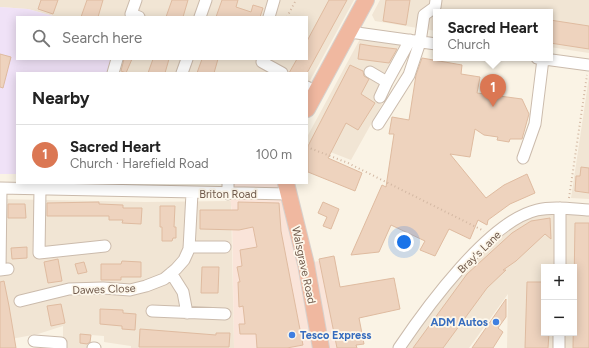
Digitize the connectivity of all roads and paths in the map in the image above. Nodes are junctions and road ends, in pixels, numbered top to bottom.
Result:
1 (136, 0) edge
2 (206, 0) edge
3 (274, 0) edge
4 (296, 0) edge
5 (366, 0) edge
6 (436, 0) edge
7 (134, 16) edge
8 (200, 16) edge
9 (269, 16) edge
10 (288, 16) edge
11 (350, 32) junction
12 (415, 41) junction
13 (433, 44) edge
14 (117, 60) edge
15 (187, 60) edge
16 (553, 60) edge
17 (540, 61) edge
18 (262, 62) dead end
19 (589, 65) edge
20 (113, 72) edge
21 (182, 72) edge
22 (280, 72) edge
23 (370, 72) dead end
24 (387, 82) junction
25 (312, 90) edge
26 (380, 97) dead end
27 (308, 105) edge
28 (378, 124) dead end
29 (308, 146) edge
30 (523, 158) dead end
31 (102, 187) edge
32 (156, 187) edge
33 (228, 188) edge
34 (287, 188) edge
35 (1, 189) edge
36 (40, 189) junction
37 (192, 193) junction
38 (564, 209) junction
39 (589, 210) edge
40 (490, 239) junction
41 (105, 246) dead end
42 (189, 247) junction
43 (225, 247) dead end
44 (560, 264) edge
45 (8, 269) dead end
46 (171, 273) junction
47 (20, 301) dead end
48 (152, 311) dead end
49 (187, 313) junction
50 (224, 314) dead end
51 (560, 336) edge
52 (34, 341) dead end
53 (61, 348) edge
54 (320, 348) edge
55 (399, 348) edge
56 (559, 348) edge

1 - 7 street
2 - 8 street
3 - 9 street
4 - 10 path
5 - 11 highway
6 - 12 street
11 - 12 street
11 - 25 highway
12 - 13 street
12 - 24 street
12 - 28 street
14 - 20 street
15 - 21 street
16 - 19 street
17 - 30 street
18 - 22 street
19 - 38 path
23 - 24 street
24 - 26 street
25 - 27 highway
29 - 40 path
31 - 32 street, Briton Road
31 - 36 street, Briton Road
32 - 37 street, Briton Road
33 - 34 street, Briton Road
33 - 37 street, Briton Road
34 - 54 highway, Walsgrave Road
35 - 36 street, Briton Road
35 - 45 street
36 - 41 street
37 - 42 street, Dawes Close
38 - 39 street, Bray's Lane
38 - 40 street, Bray's Lane
38 - 44 street
40 - 55 street, Bray's Lane
42 - 43 street
42 - 46 street, Dawes Close
46 - 47 street, Dawes Close
46 - 49 street
48 - 49 street
49 - 50 street
51 - 56 street
52 - 53 street

